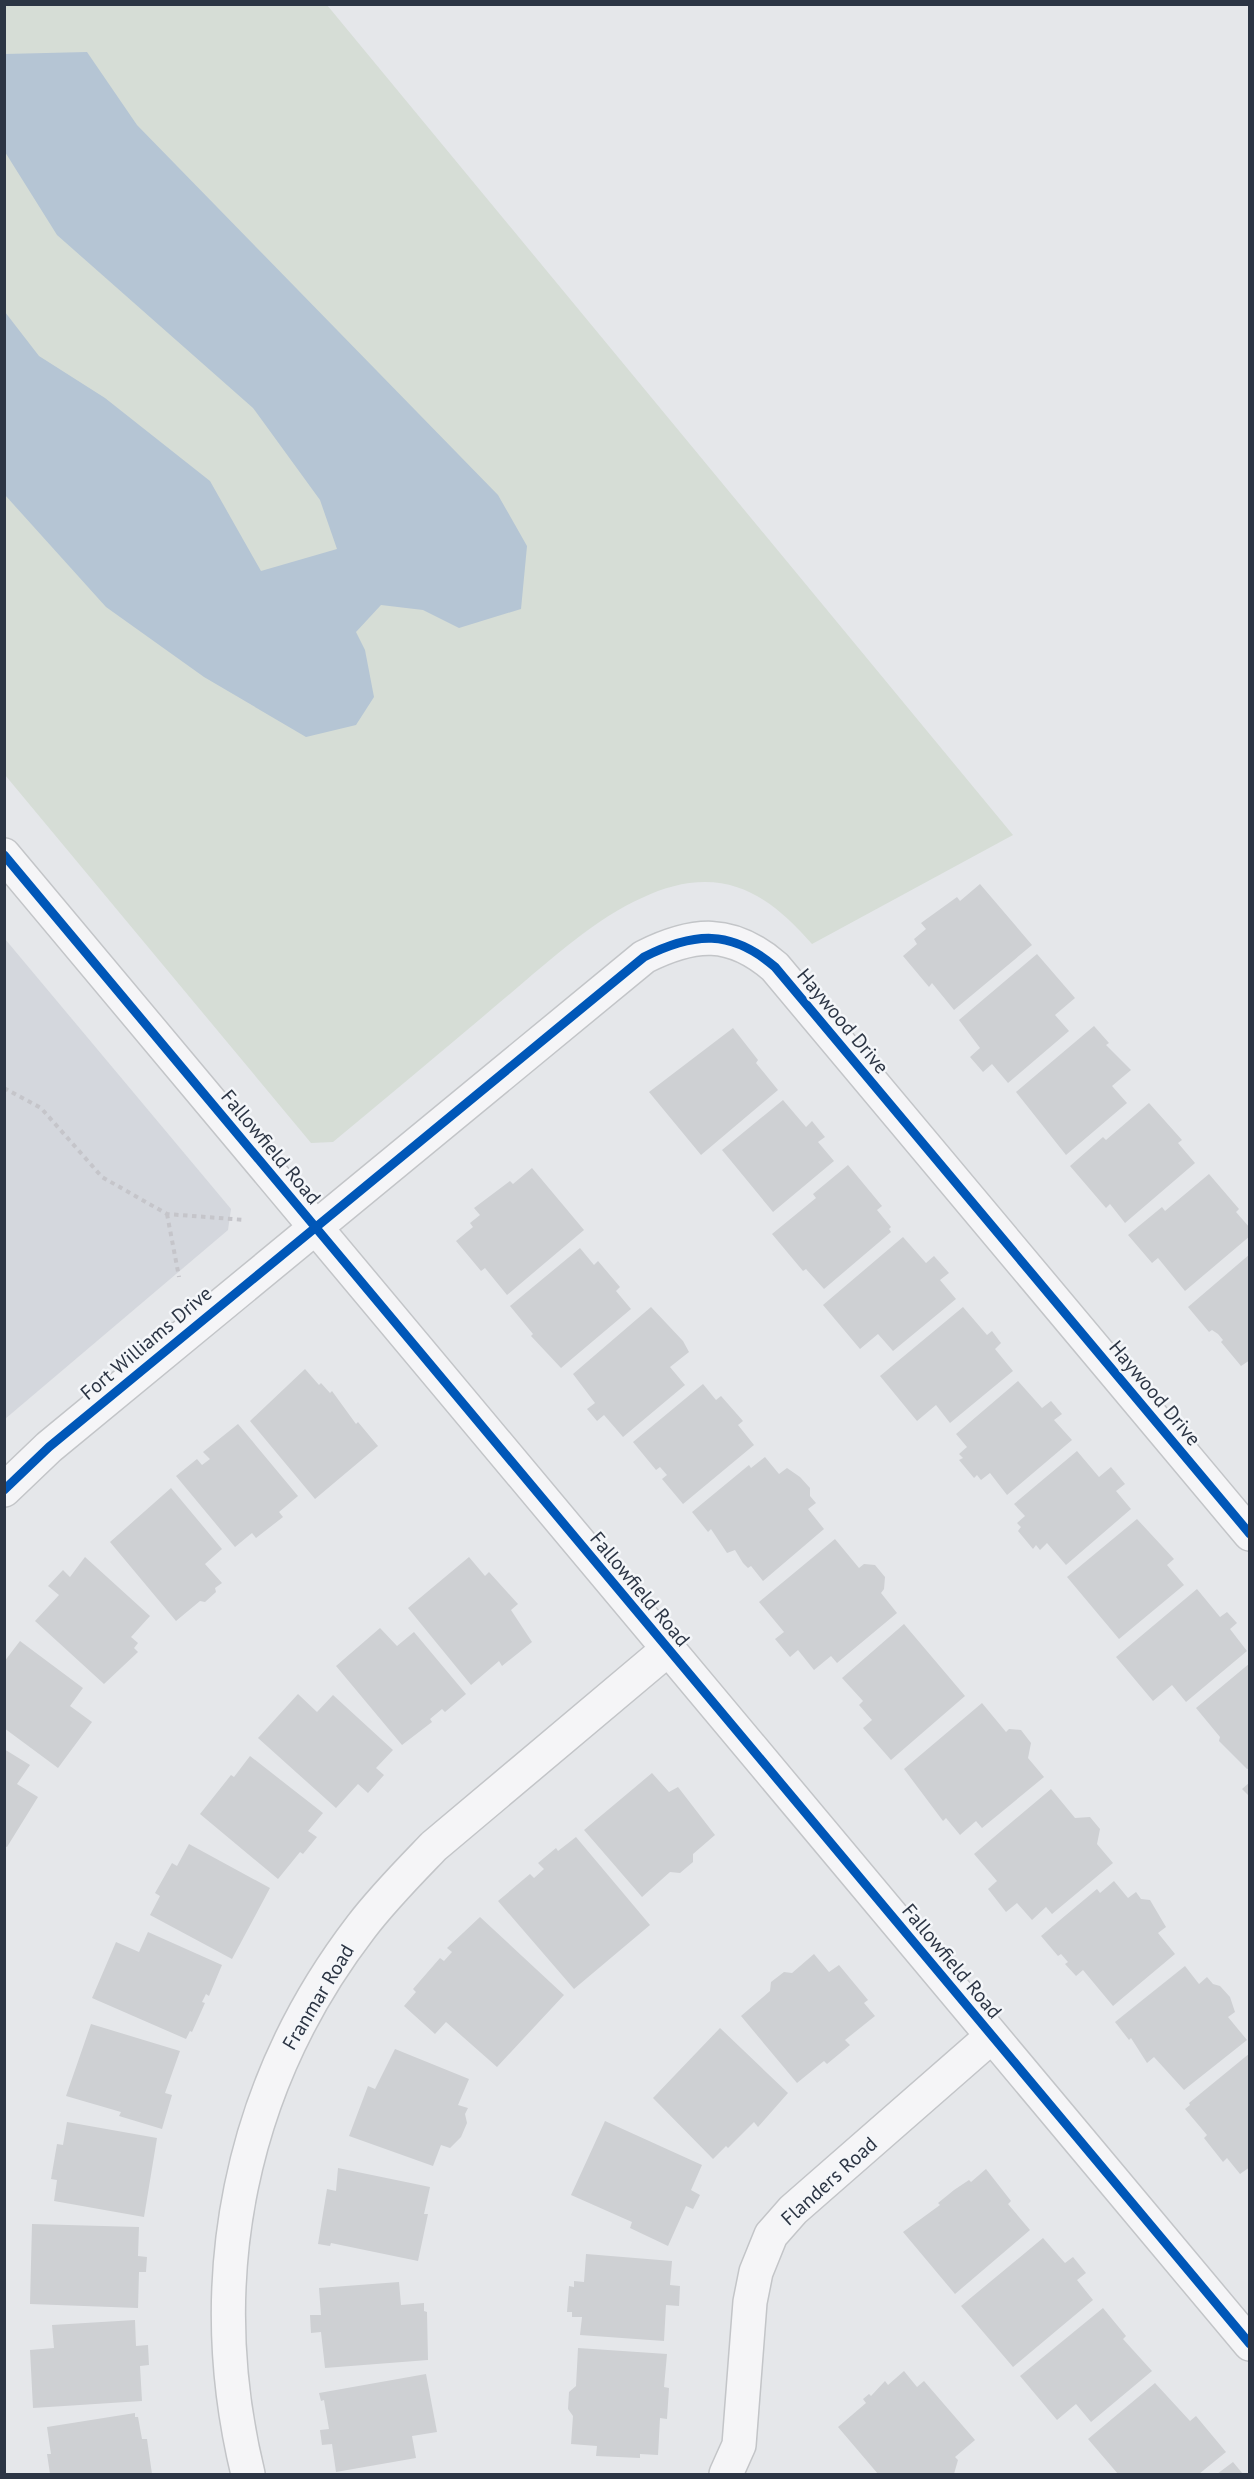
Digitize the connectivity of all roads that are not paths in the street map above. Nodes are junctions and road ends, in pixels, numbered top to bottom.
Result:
1 (4, 855) edge
2 (314, 1227) junction
3 (4, 1490) edge
4 (1250, 1534) edge
5 (667, 1650) junction
6 (992, 2036) junction
7 (1250, 2344) edge
8 (248, 2475) edge
9 (726, 2475) edge

1 - 2 street, Fallowfield Road
2 - 3 street, Fort Williams Drive
2 - 4 street, Haywood Drive
2 - 5 street, Fallowfield Road
5 - 6 street, Fallowfield Road
5 - 8 street, Franmar Road
6 - 7 street, Fallowfield Road
6 - 9 street, Flanders Road

